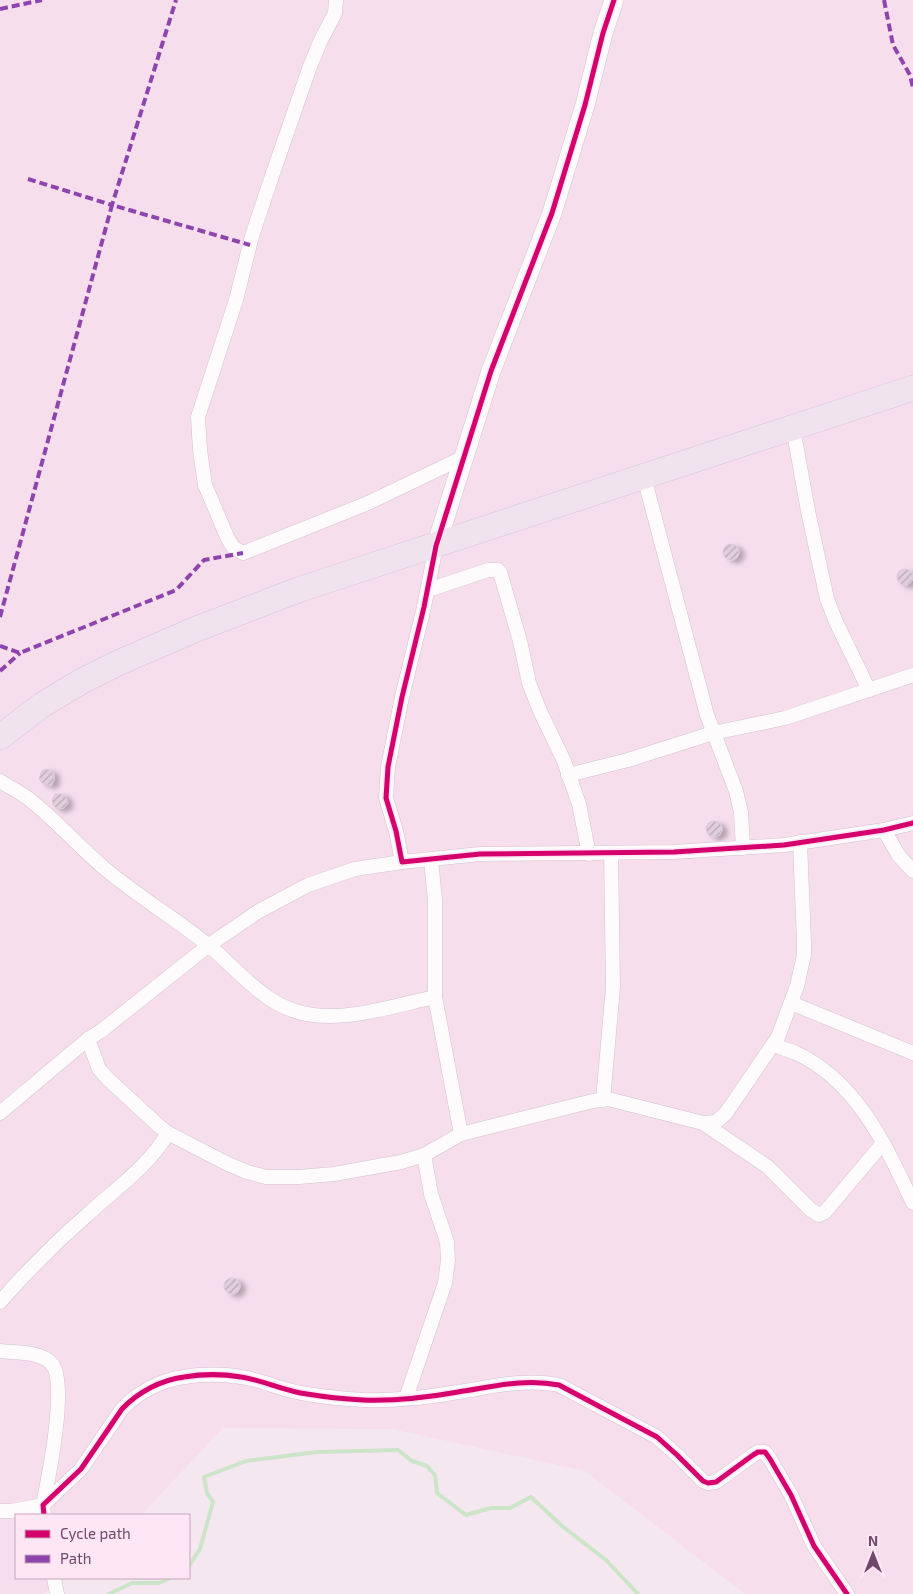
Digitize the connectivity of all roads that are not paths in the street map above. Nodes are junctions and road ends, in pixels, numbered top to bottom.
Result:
1 (336, 0) edge
2 (614, 0) edge
3 (913, 388) edge
4 (793, 428) junction
5 (464, 457) junction
6 (644, 477) junction
7 (436, 546) junction
8 (428, 590) junction
9 (913, 675) edge
10 (869, 690) junction
11 (713, 733) junction
12 (0, 737) edge
13 (568, 774) junction
14 (0, 781) edge
15 (913, 823) edge
16 (884, 830) junction
17 (800, 842) junction
18 (744, 848) junction
19 (611, 853) junction
20 (589, 854) junction
21 (431, 860) junction
22 (402, 862) junction
23 (913, 871) edge
24 (209, 945) junction
25 (436, 997) junction
26 (791, 1003) junction
27 (88, 1039) junction
28 (774, 1045) junction
29 (913, 1053) edge
30 (604, 1100) junction
31 (0, 1113) edge
32 (703, 1123) junction
33 (168, 1133) junction
34 (461, 1134) junction
35 (883, 1143) junction
36 (424, 1155) junction
37 (913, 1203) edge
38 (0, 1302) edge
39 (0, 1351) edge
40 (406, 1398) junction
41 (44, 1510) edge
42 (0, 1511) edge
43 (54, 1579) edge
44 (57, 1594) edge
45 (847, 1594) edge

1 - 5 street
2 - 5 street
3 - 4 highway
4 - 6 highway
4 - 10 street
5 - 7 street
6 - 7 highway
6 - 11 street
7 - 8 street
7 - 12 highway
8 - 13 street
8 - 22 street
9 - 10 street
10 - 11 street
11 - 13 street
11 - 18 street
13 - 20 street
14 - 24 street
15 - 16 street
16 - 17 street
16 - 23 street
17 - 18 street
17 - 26 street
18 - 19 street
19 - 20 street
19 - 30 street
20 - 21 street
21 - 22 street
21 - 25 street
22 - 24 street
24 - 25 street
24 - 27 street
25 - 34 street
26 - 28 street
26 - 29 street
27 - 31 street
27 - 33 street
28 - 32 street
28 - 35 street
30 - 32 street
30 - 34 street
32 - 35 street
33 - 36 street
33 - 38 street
34 - 36 street
35 - 37 street
36 - 40 street
39 - 41 street
40 - 41 street
40 - 45 street
41 - 42 street
43 - 44 street

